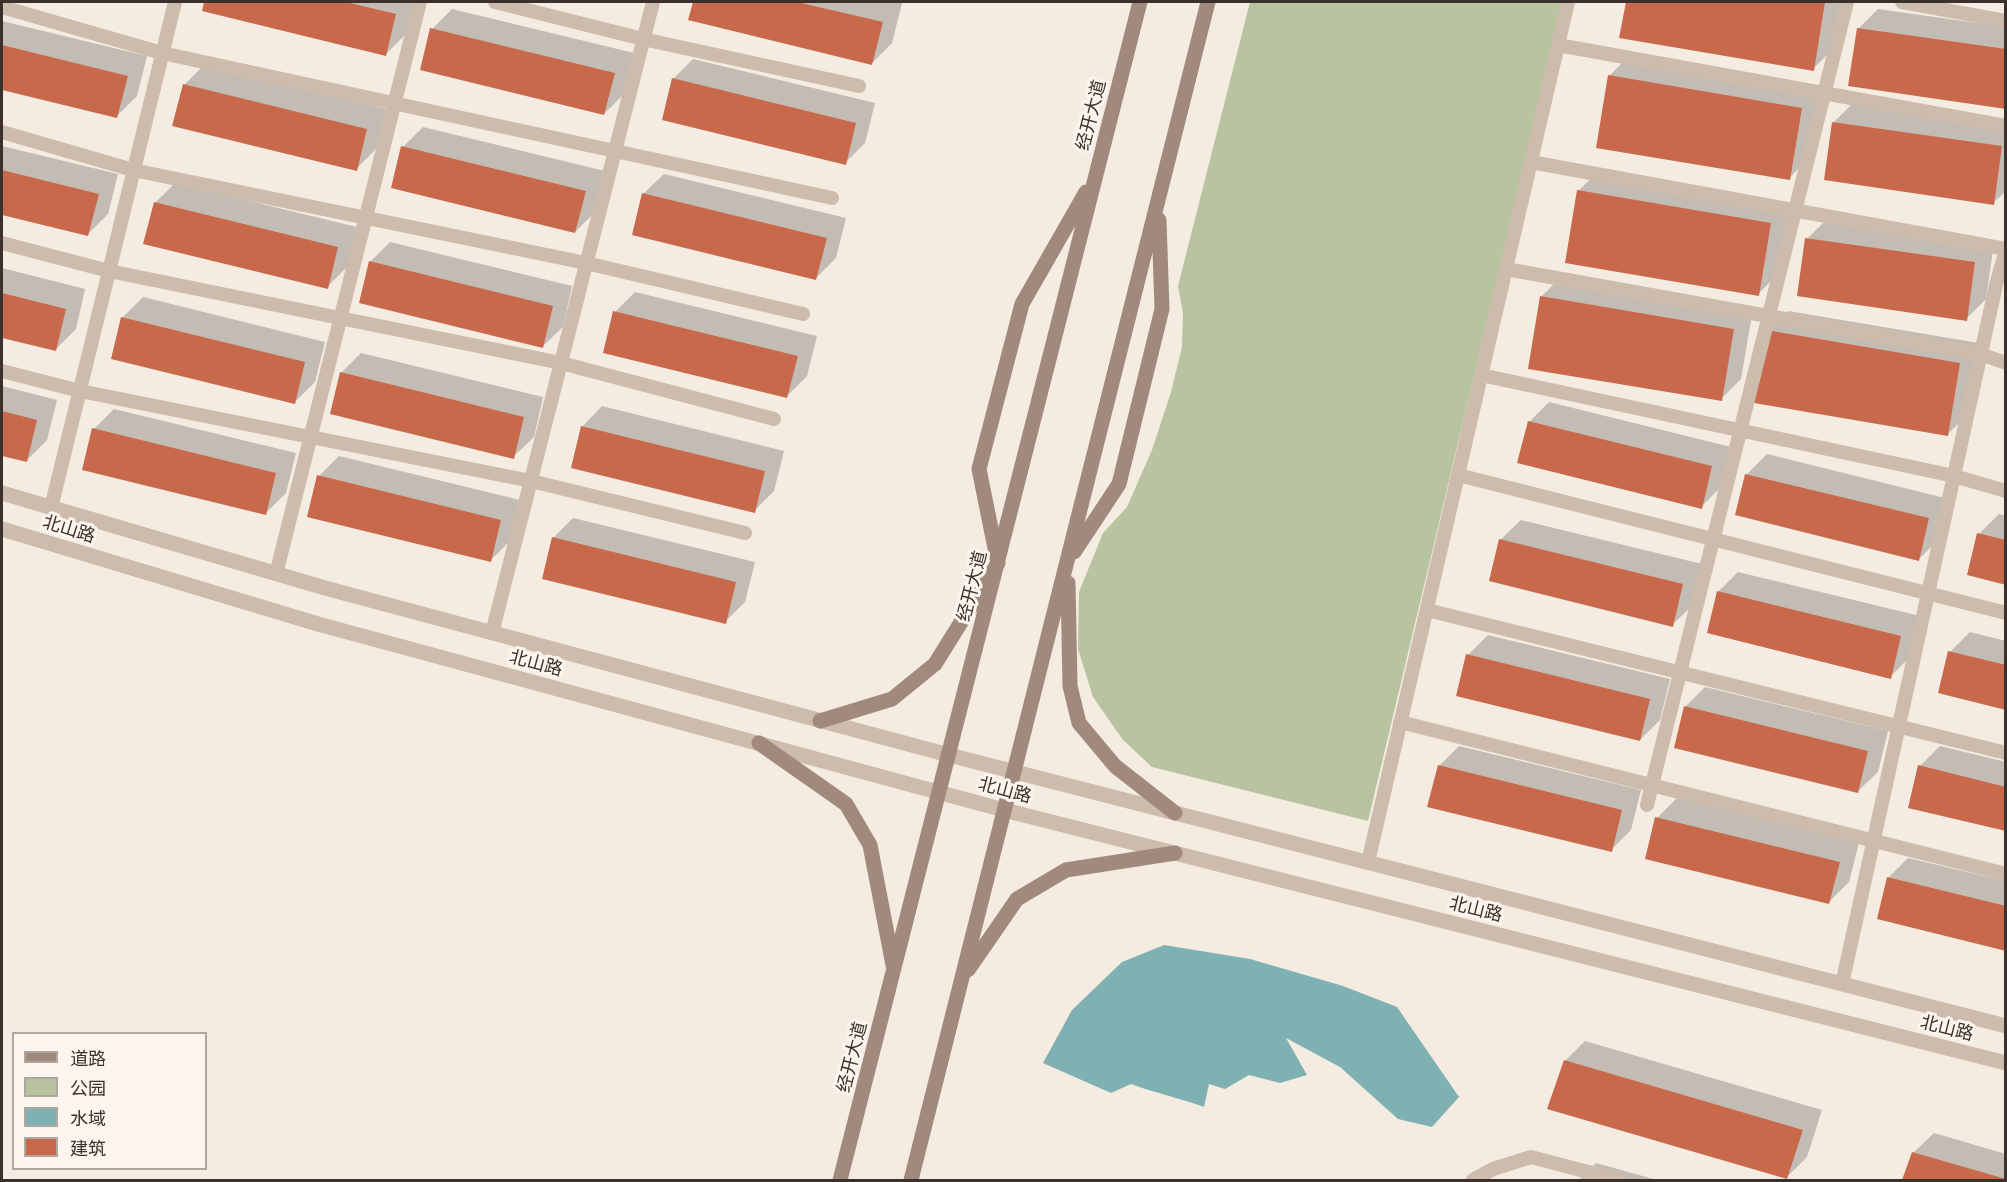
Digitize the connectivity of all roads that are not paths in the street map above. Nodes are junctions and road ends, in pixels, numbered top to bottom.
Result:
1 (175, 2) edge
2 (420, 2) edge
3 (495, 2) edge
4 (653, 2) edge
5 (1140, 2) edge
6 (1208, 2) edge
7 (1568, 2) edge
8 (1847, 2) edge
9 (1902, 2) edge
10 (2, 7) edge
11 (2006, 21) edge
12 (644, 39) junction
13 (1558, 45) junction
14 (162, 53) junction
15 (860, 86) dead end
16 (1824, 93) junction
17 (394, 104) junction
18 (2006, 126) edge
19 (2, 132) edge
20 (615, 151) junction
21 (1531, 162) junction
22 (133, 170) junction
23 (1095, 177) junction
24 (832, 198) dead end
25 (1158, 202) junction
26 (1795, 210) junction
27 (365, 218) junction
28 (2, 243) edge
29 (2006, 249) edge
30 (586, 263) junction
31 (1506, 269) junction
32 (108, 271) junction
33 (802, 314) dead end
34 (1769, 316) junction
35 (340, 318) junction
36 (1980, 354) junction
37 (561, 363) junction
38 (2006, 363) edge
39 (2, 371) edge
40 (1481, 375) junction
41 (80, 391) junction
42 (774, 419) dead end
43 (1740, 430) junction
44 (310, 437) junction
45 (1458, 475) junction
46 (1954, 476) junction
47 (531, 481) junction
48 (2006, 491) edge
49 (2, 493) edge
50 (51, 508) junction
51 (2, 529) edge
52 (746, 533) dead end
53 (1713, 539) junction
54 (1067, 562) junction
55 (998, 563) junction
56 (276, 574) junction
57 (1928, 594) junction
58 (1426, 610) junction
59 (2006, 614) edge
60 (492, 633) junction
61 (1680, 673) junction
62 (820, 721) junction
63 (1400, 722) junction
64 (1898, 727) junction
65 (759, 743) junction
66 (2006, 753) edge
67 (949, 755) junction
68 (1014, 772) junction
69 (1652, 784) junction
70 (939, 792) junction
71 (1647, 805) dead end
72 (1004, 810) junction
73 (1175, 813) junction
74 (1873, 840) junction
75 (1175, 853) junction
76 (1368, 862) junction
77 (2006, 874) edge
78 (894, 970) junction
79 (962, 980) junction
80 (1842, 984) junction
81 (2006, 1026) edge
82 (2006, 1063) edge
83 (840, 1180) edge
84 (911, 1180) edge
85 (1473, 1180) edge
86 (1619, 1180) edge

1 - 14 lane
2 - 17 lane
3 - 12 lane
4 - 12 lane
5 - 23 main road, 经开大道
6 - 25 main road
7 - 13 lane
8 - 16 lane
9 - 11 lane
10 - 14 lane
12 - 15 lane
12 - 20 lane
13 - 16 lane
13 - 21 lane
14 - 17 lane
14 - 22 lane
16 - 18 lane
16 - 26 lane
17 - 20 lane
17 - 27 lane
19 - 22 lane
20 - 24 lane
20 - 30 lane
21 - 26 lane
21 - 31 lane
22 - 27 lane
22 - 32 lane
23 - 55 main road, 经开大道
23 - 55 main road
25 - 54 main road
25 - 54 main road
26 - 29 lane
26 - 34 lane
27 - 30 lane
27 - 35 lane
28 - 32 lane
29 - 36 lane
30 - 33 lane
30 - 37 lane
31 - 34 lane
31 - 40 lane
32 - 35 lane
32 - 41 lane
34 - 36 lane
34 - 43 lane
35 - 37 lane
35 - 44 lane
36 - 38 lane
36 - 46 lane
37 - 42 lane
37 - 47 lane
39 - 41 lane
40 - 43 lane
40 - 45 lane
41 - 44 lane
41 - 50 lane
43 - 46 lane
43 - 53 lane
44 - 47 lane
44 - 56 lane
45 - 53 lane
45 - 58 lane
46 - 48 lane
46 - 57 lane
47 - 52 lane
47 - 60 lane
49 - 50 street, 北山路
50 - 56 street, 北山路
51 - 65 street, 北山路
53 - 57 lane
53 - 61 lane
54 - 68 main road
54 - 73 main road
55 - 62 main road
55 - 67 main road, 经开大道
56 - 60 street, 北山路
57 - 59 lane
57 - 64 lane
58 - 61 lane
58 - 63 lane
60 - 62 street, 北山路
61 - 64 lane
61 - 69 lane
62 - 67 street, 北山路
63 - 69 lane
63 - 76 lane
64 - 66 lane
64 - 74 lane
65 - 70 street, 北山路
65 - 78 main road
67 - 68 street, 北山路
67 - 70 main road, 经开大道
68 - 72 main road
68 - 73 street, 北山路
69 - 71 lane
69 - 74 lane
70 - 72 street, 北山路
70 - 78 main road, 经开大道
72 - 75 street, 北山路
72 - 79 main road
73 - 76 street, 北山路
74 - 77 lane
74 - 80 lane
75 - 79 main road
75 - 82 street, 北山路
76 - 80 street, 北山路
78 - 83 main road, 经开大道
79 - 84 main road
80 - 81 street, 北山路
85 - 86 lane

